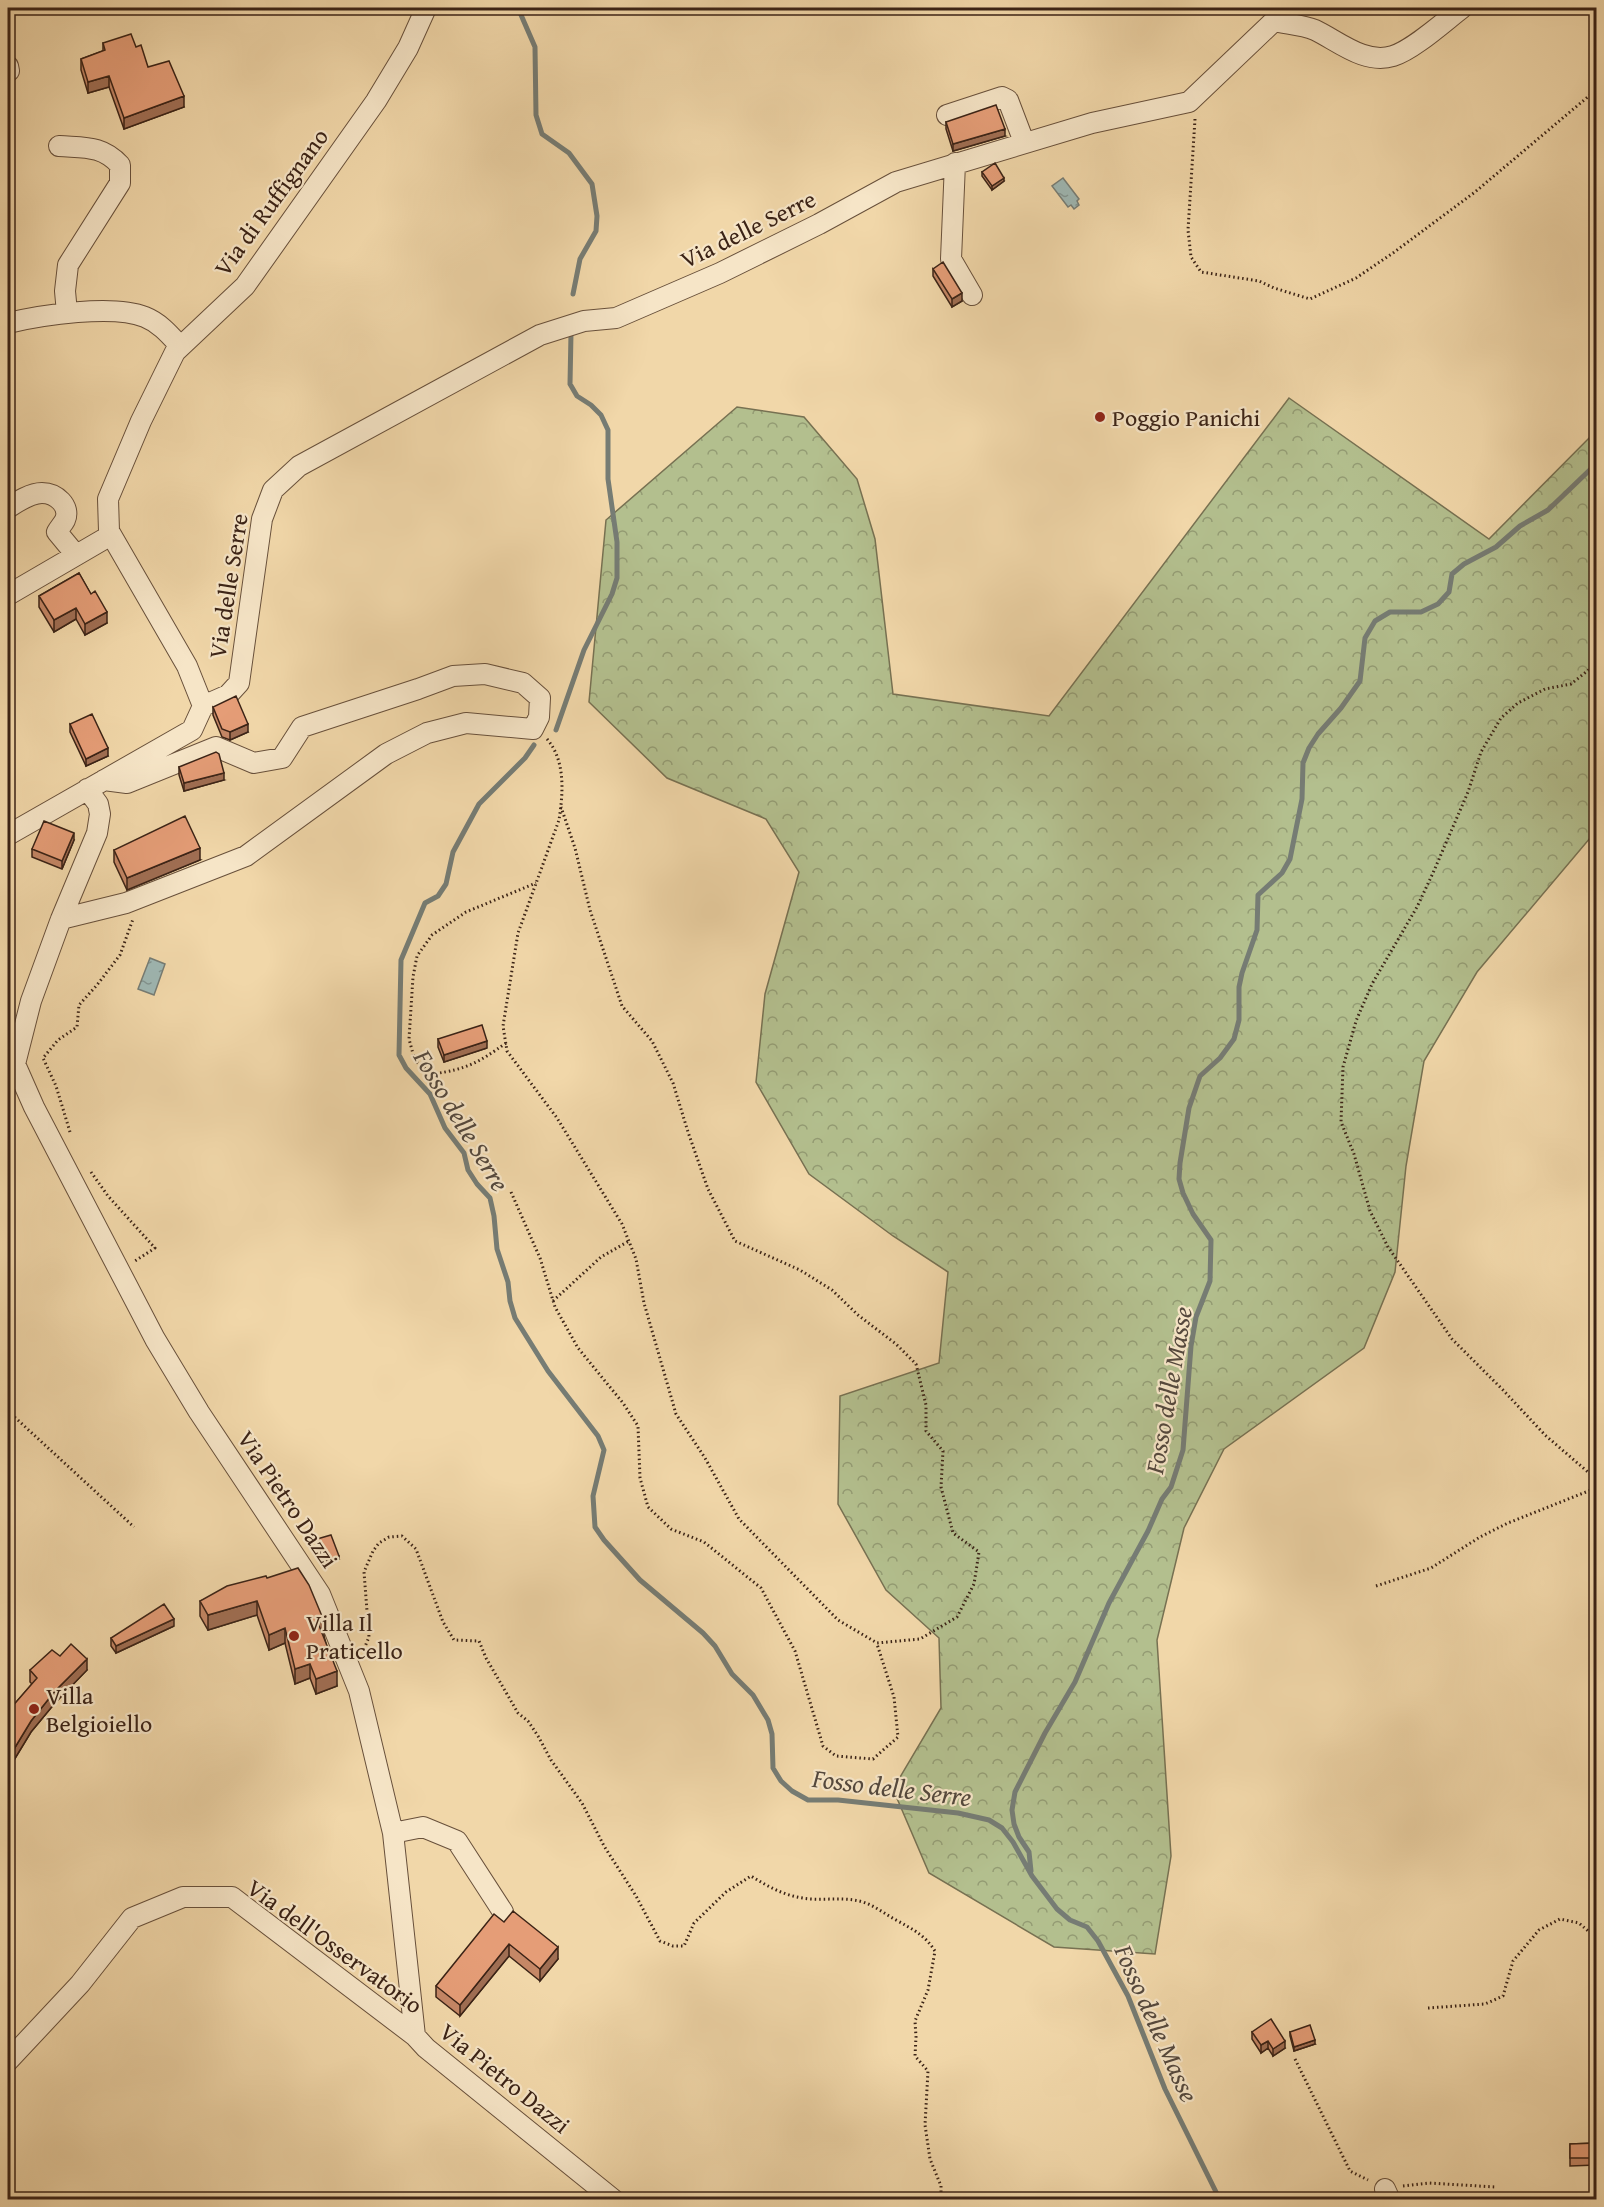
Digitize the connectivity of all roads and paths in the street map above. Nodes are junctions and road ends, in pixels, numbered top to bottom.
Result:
1 (426, 8) edge
2 (1462, 8) edge
3 (1273, 14) edge
4 (1596, 90) edge
5 (1189, 102) junction
6 (947, 115) dead end
7 (1024, 142) junction
8 (59, 146) dead end
9 (955, 163) junction
10 (972, 295) dead end
11 (67, 313) junction
12 (8, 323) edge
13 (180, 346) junction
14 (8, 508) edge
15 (111, 535) junction
16 (76, 555) junction
17 (8, 595) edge
18 (1596, 664) edge
19 (203, 706) junction
20 (532, 729) junction
21 (104, 780) junction
22 (87, 789) junction
23 (561, 807) junction
24 (8, 836) edge
25 (536, 883) junction
26 (136, 899) junction
27 (61, 919) junction
28 (506, 1043) junction
29 (11, 1062) edge
30 (72, 1136) dead end
31 (87, 1167) dead end
32 (512, 1192) dead end
33 (629, 1241) junction
34 (118, 1272) junction
35 (553, 1301) junction
36 (8, 1411) edge
37 (1596, 1479) edge
38 (1596, 1488) edge
39 (134, 1527) dead end
40 (1376, 1586) dead end
41 (877, 1644) junction
42 (348, 1664) junction
43 (393, 1833) junction
44 (502, 1912) dead end
45 (1596, 1938) edge
46 (1428, 2008) dead end
47 (414, 2036) junction
48 (1295, 2059) dead end
49 (8, 2061) edge
50 (1495, 2187) dead end
51 (1388, 2194) edge
52 (614, 2199) edge
53 (942, 2199) edge

1 - 13 street, Via di Ruffignano
2 - 3 street
3 - 5 street
4 - 5 path
5 - 7 street, Via delle Serre
6 - 7 street
7 - 9 street, Via delle Serre
8 - 11 street
9 - 10 street
9 - 19 street, Via delle Serre
11 - 12 street
11 - 13 street
13 - 15 street, Via di Ruffignano
14 - 16 street
15 - 16 street
15 - 19 street, Via di Ruffignano
16 - 17 street
18 - 37 path
19 - 21 street
20 - 21 street
20 - 23 path
20 - 26 street
21 - 22 street
22 - 24 street
22 - 27 street, Via Pietro Dazzi
23 - 25 path
23 - 41 path
25 - 28 path
25 - 28 path
26 - 27 street
26 - 30 path
27 - 29 street, Via Pietro Dazzi
28 - 33 path
29 - 34 street, Via Pietro Dazzi
31 - 34 path
32 - 35 path
33 - 35 path
33 - 41 path
34 - 42 street, Via Pietro Dazzi
35 - 41 path
36 - 39 path
38 - 40 path
42 - 43 street, Via Pietro Dazzi
42 - 53 path
43 - 44 street
43 - 47 street, Via Pietro Dazzi
45 - 46 path
47 - 49 street, Via dell'Osservatorio
47 - 52 street, Via Pietro Dazzi
48 - 51 path
50 - 51 path

